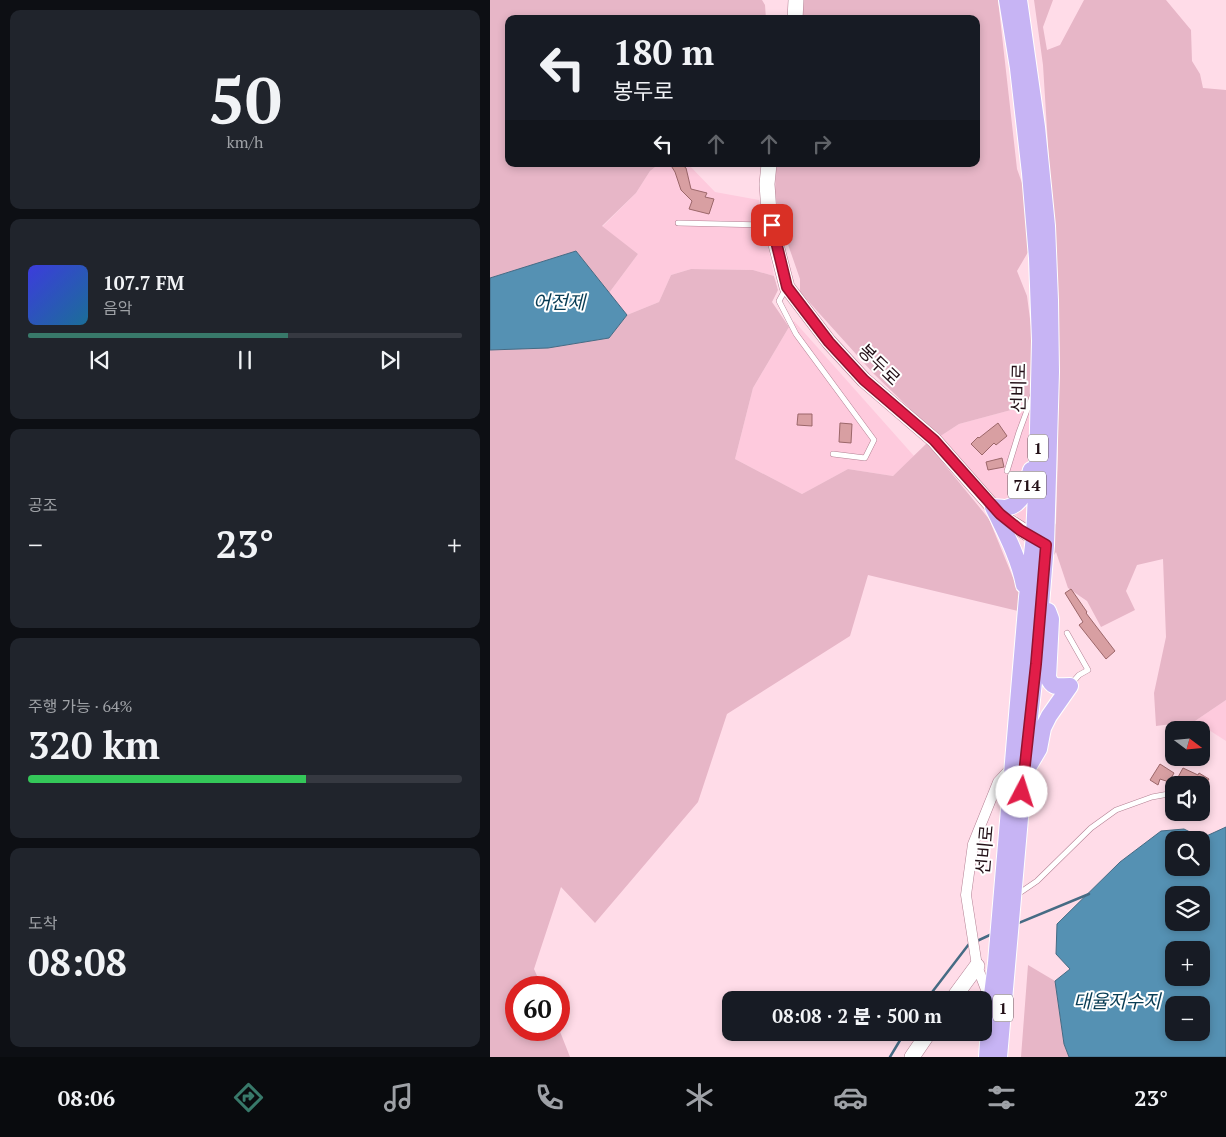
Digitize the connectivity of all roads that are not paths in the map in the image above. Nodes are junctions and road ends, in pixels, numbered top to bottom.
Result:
1 (796, 0) edge
2 (1007, 0) edge
3 (1019, 0) edge
4 (795, 15) edge
5 (769, 167) edge
6 (678, 223) dead end
7 (772, 225) junction
8 (787, 287) junction
9 (1039, 377) junction
10 (1038, 440) junction
11 (833, 454) dead end
12 (1007, 470) dead end
13 (993, 507) junction
14 (1040, 541) junction
15 (1034, 595) junction
16 (1067, 633) dead end
17 (1070, 686) junction
18 (1018, 771) junction
19 (1165, 795) edge
20 (1007, 897) junction
21 (1002, 961) junction
22 (977, 966) junction
23 (959, 991) edge
24 (986, 991) edge
25 (992, 999) edge
26 (923, 1041) edge
27 (988, 1041) edge
28 (912, 1057) edge
29 (987, 1057) edge
30 (999, 1057) edge

1 - 4 main road
2 - 9 main road, 선비로 / 1
3 - 14 main road, 선비로 / 1
5 - 7 main road, 봉두로
6 - 7 lane
7 - 8 main road, 봉두로
8 - 11 lane
8 - 13 main road, 봉두로
9 - 10 main road, 선비로 / 1
9 - 12 lane
10 - 13 main road, 714
10 - 14 main road, 선비로 / 1
13 - 14 main road, 봉두로
13 - 15 main road, 714
14 - 15 main road, 선비로 / 1
15 - 17 main road
15 - 18 main road, 선비로 / 1
16 - 17 lane
17 - 18 main road
18 - 20 main road, 선비로 / 1
18 - 22 street
19 - 20 lane
20 - 21 main road, 1
21 - 25 main road, 1
21 - 30 main road, 1
22 - 23 main road
22 - 24 street
26 - 28 main road
27 - 29 main road, 1

